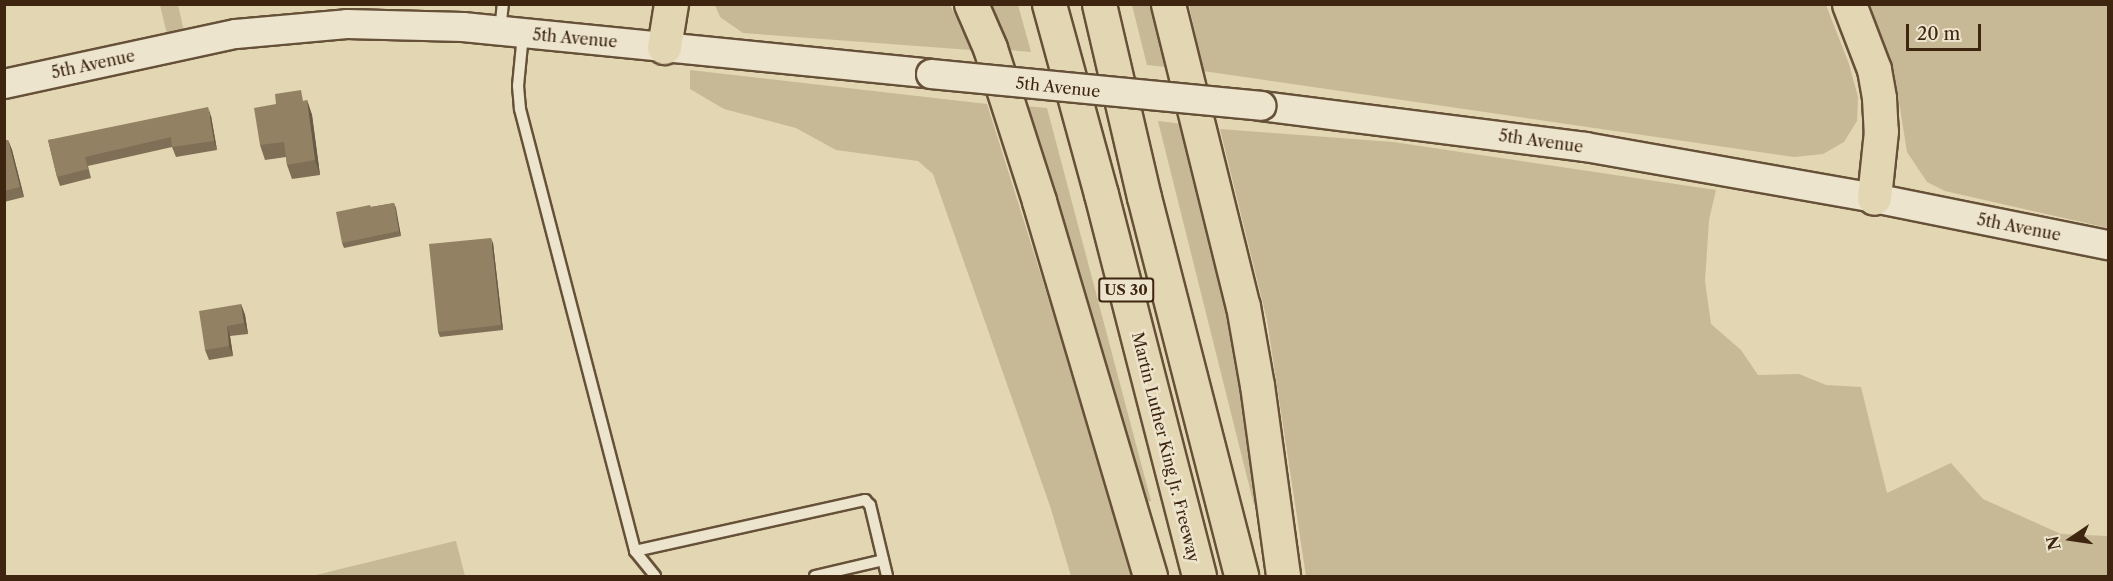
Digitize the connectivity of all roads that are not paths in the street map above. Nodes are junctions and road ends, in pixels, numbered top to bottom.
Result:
1 (671, 4) edge
2 (971, 4) edge
3 (1049, 4) edge
4 (1099, 4) edge
5 (1168, 4) edge
6 (1849, 4) edge
7 (509, 23) edge
8 (664, 47) junction
9 (4, 84) edge
10 (1875, 198) junction
11 (2109, 245) edge
12 (635, 551) junction
13 (883, 560) junction
14 (655, 576) edge
15 (815, 576) edge
16 (887, 576) edge
17 (1150, 576) edge
18 (1199, 576) edge
19 (1241, 576) edge
20 (1283, 576) edge

1 - 8 highway
2 - 17 highway
3 - 18 highway, Martin Luther King Jr. Freeway / US 30
4 - 19 highway, US 30
5 - 20 highway
6 - 10 highway
7 - 8 street, 5th Avenue
7 - 9 street, 5th Avenue
7 - 12 lane
8 - 10 street, 5th Avenue, bridge
10 - 11 street, 5th Avenue
12 - 13 lane
12 - 14 lane
13 - 15 lane
13 - 16 lane

